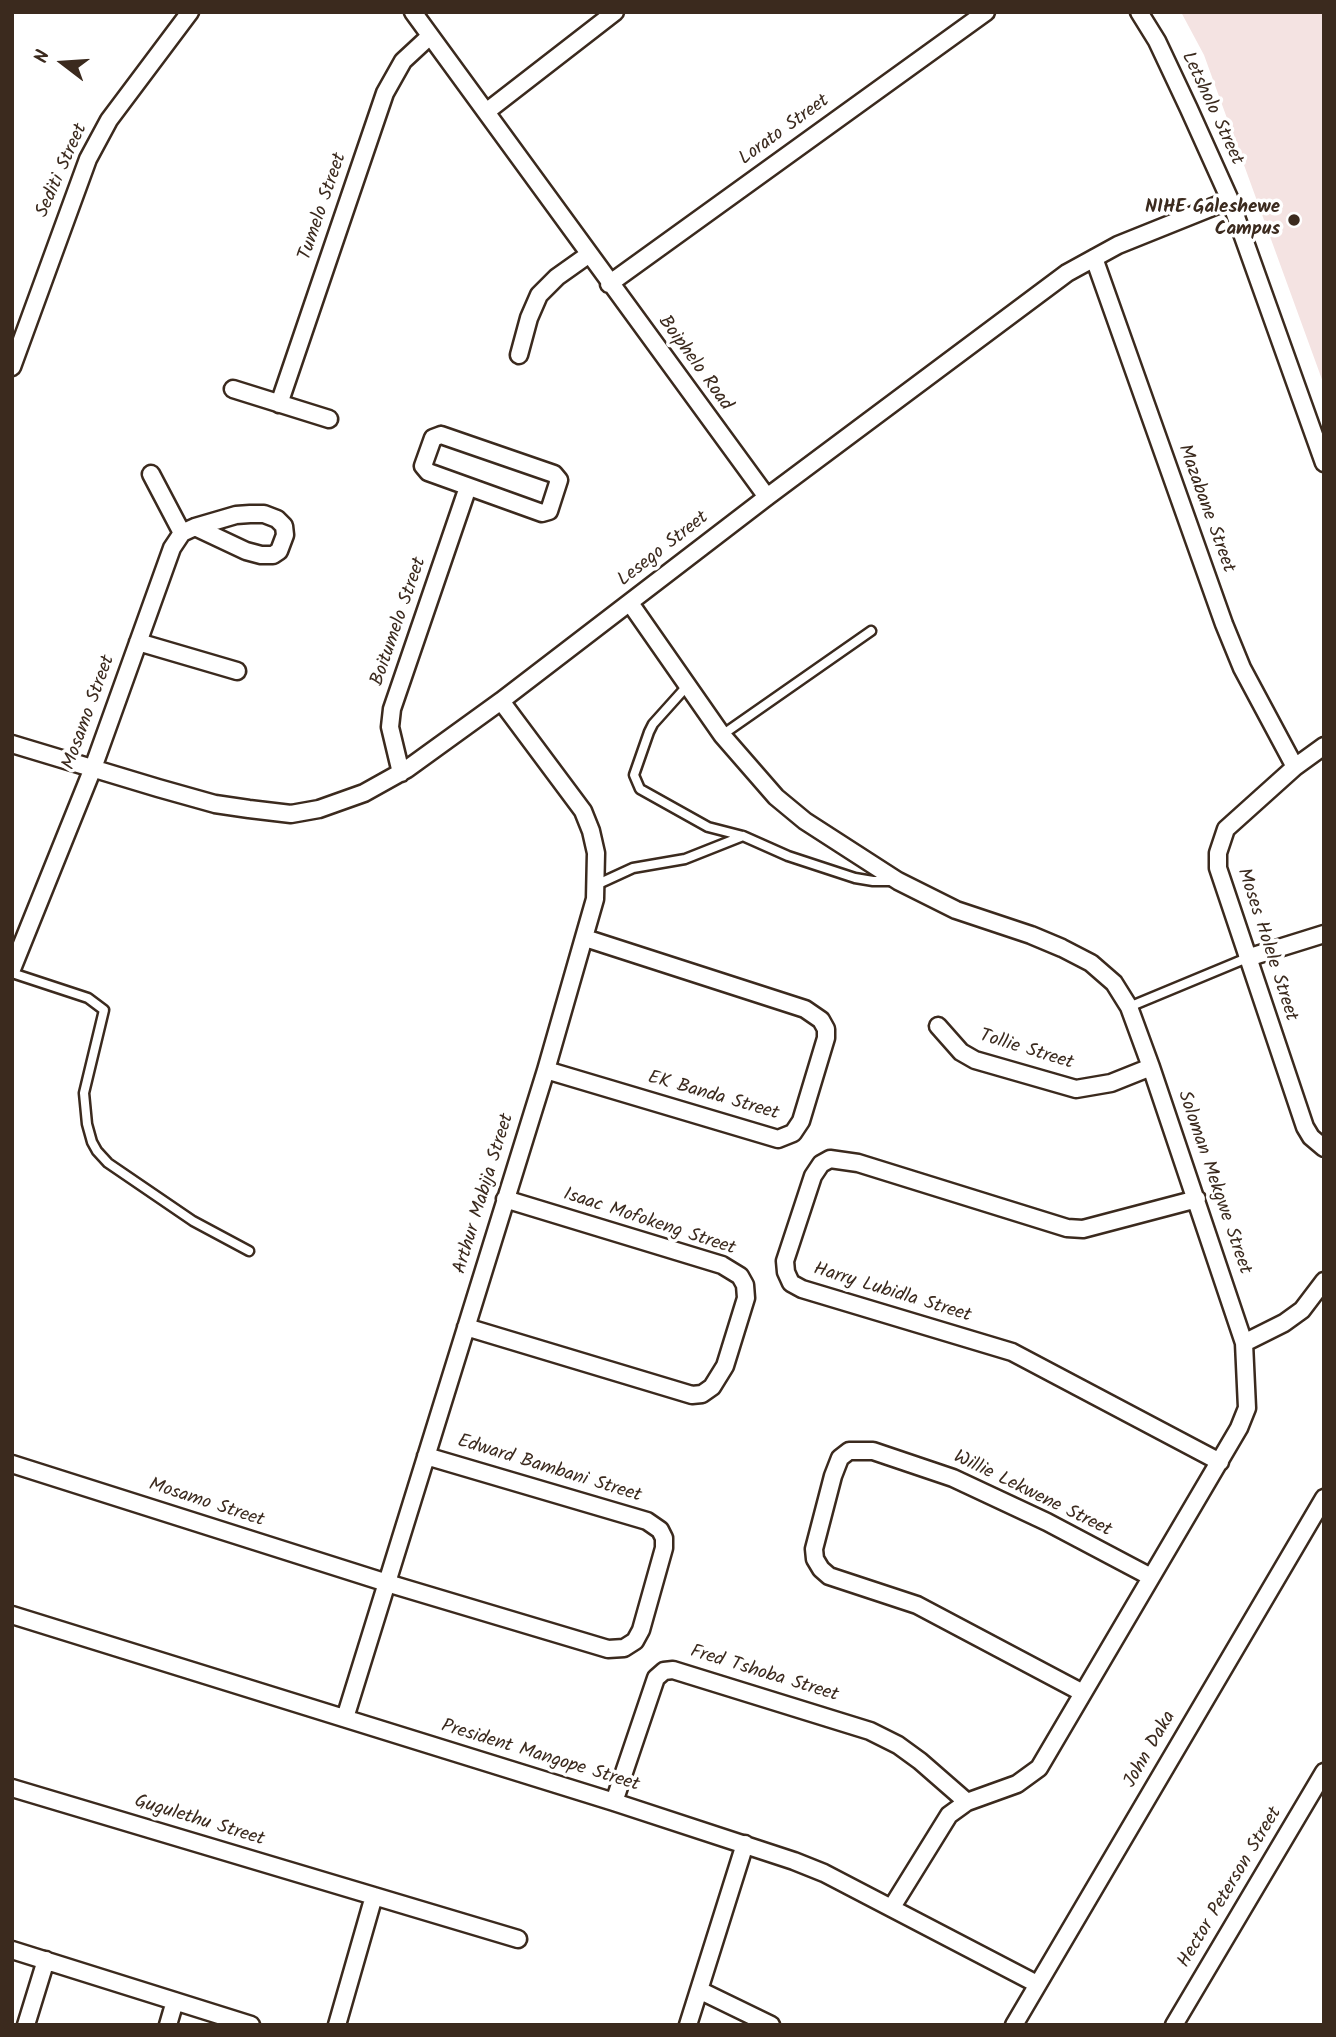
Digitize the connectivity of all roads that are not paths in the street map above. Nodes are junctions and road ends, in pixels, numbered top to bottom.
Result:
1 (190, 12) edge
2 (413, 12) edge
3 (615, 12) edge
4 (986, 12) edge
5 (1139, 12) edge
6 (430, 36) junction
7 (486, 112) junction
8 (1230, 200) junction
9 (588, 255) junction
10 (1094, 258) junction
11 (609, 284) junction
12 (519, 355) dead end
13 (12, 367) edge
14 (233, 389) dead end
15 (279, 404) junction
16 (329, 419) dead end
17 (1324, 463) edge
18 (151, 474) dead end
19 (468, 486) junction
20 (767, 497) junction
21 (189, 531) junction
22 (630, 603) junction
23 (871, 631) dead end
24 (138, 642) junction
25 (237, 671) dead end
26 (689, 684) junction
27 (501, 701) junction
28 (722, 735) junction
29 (12, 744) edge
30 (1324, 746) edge
31 (1295, 767) junction
32 (93, 768) junction
33 (401, 773) junction
34 (743, 836) junction
35 (898, 881) junction
36 (596, 885) junction
37 (1324, 934) edge
38 (585, 938) junction
39 (1247, 958) junction
40 (12, 971) edge
41 (1129, 1007) junction
42 (938, 1026) dead end
43 (1152, 1067) junction
44 (546, 1070) junction
45 (1324, 1148) edge
46 (505, 1199) junction
47 (1197, 1199) junction
48 (249, 1251) dead end
49 (1324, 1282) edge
50 (467, 1327) junction
51 (1244, 1343) junction
52 (426, 1456) junction
53 (1220, 1462) junction
54 (12, 1464) edge
55 (1324, 1498) edge
56 (1152, 1577) junction
57 (387, 1583) junction
58 (12, 1615) edge
59 (1083, 1693) junction
60 (345, 1718) junction
61 (1324, 1772) edge
62 (12, 1788) edge
63 (614, 1802) junction
64 (967, 1802) junction
65 (745, 1844) junction
66 (374, 1896) junction
67 (892, 1907) junction
68 (518, 1939) dead end
69 (12, 1950) edge
70 (46, 1960) junction
71 (1037, 1984) junction
72 (699, 1990) junction
73 (175, 2001) junction
74 (26, 2025) edge
75 (168, 2025) edge
76 (251, 2025) edge
77 (337, 2025) edge
78 (688, 2025) edge
79 (771, 2025) edge
80 (1014, 2025) edge
81 (1174, 2025) edge

1 - 13 street, Sediti Street
2 - 6 street, Boiphelo Road
3 - 7 street
4 - 11 street, Lorato Street
5 - 8 street, Letsholo Street
6 - 7 street, Boiphelo Road
6 - 15 street, Tumelo Street
7 - 9 street, Boiphelo Road
8 - 10 street, Lesego Street
8 - 17 street, Letsholo Street
9 - 11 street, Boiphelo Road
9 - 12 street
10 - 20 street, Lesego Street
10 - 31 street, Mazabane Street
11 - 20 street, Boiphelo Road
14 - 15 street
15 - 16 street
18 - 21 street
19 - 19 street
19 - 33 street, Boitumelo Street
20 - 22 street, Lesego Street
21 - 21 street
21 - 24 street, Mosamo Street
22 - 26 street, Soloman Mekgwe Street
22 - 27 street, Lesego Street
23 - 28 lane
24 - 25 street
24 - 32 street, Mosamo Street
26 - 28 street, Soloman Mekgwe Street
26 - 34 lane
27 - 33 street, Lesego Street
27 - 36 street, Arthur Mabija Street
28 - 35 street, Soloman Mekgwe Street
29 - 32 street, Lesego Street
30 - 31 street, Moses Holele Street
31 - 39 street, Moses Holele Street
32 - 33 street, Lesego Street
32 - 40 street, Mosamo Street
34 - 35 lane
34 - 36 lane
35 - 41 street, Soloman Mekgwe Street
36 - 38 street, Arthur Mabija Street
37 - 39 street
38 - 44 street, Arthur Mabija Street
38 - 44 street, EK Banda Street
39 - 41 lane
39 - 45 street, Moses Holele Street
40 - 48 lane
41 - 43 street, Soloman Mekgwe Street
42 - 43 street, Tollie Street
43 - 47 street, Soloman Mekgwe Street
44 - 46 street, Arthur Mabija Street
46 - 50 street, Arthur Mabija Street
46 - 50 street, Isaac Mofokeng Street
47 - 51 street, Soloman Mekgwe Street
47 - 53 street, Harry Lubidla Street
49 - 51 street
50 - 52 street, Arthur Mabija Street
51 - 53 street, Soloman Mekgwe Street
52 - 57 street, Arthur Mabija Street
52 - 57 street, Edward Bambani Street
53 - 56 street, Soloman Mekgwe Street
54 - 57 street, Mosamo Street
55 - 71 street, John Daka
56 - 59 street, Soloman Mekgwe Street
56 - 59 street, Willie Lekwene Street
57 - 60 street, Arthur Mabija Street
58 - 60 street, President Mangope Street
59 - 64 street, Soloman Mekgwe Street
60 - 63 street, President Mangope Street
61 - 81 street, Hector Peterson Street
62 - 66 street, Gugulethu Street
63 - 64 street, Fred Tshoba Street
63 - 65 street, President Mangope Street
64 - 67 street, Soloman Mekgwe Street
65 - 67 street, President Mangope Street
65 - 72 street
66 - 68 street, Gugulethu Street
66 - 77 street
67 - 71 street, President Mangope Street
69 - 70 street
70 - 73 street
70 - 74 street
71 - 80 street, John Daka
72 - 78 street
72 - 79 street
73 - 75 street
73 - 76 street

